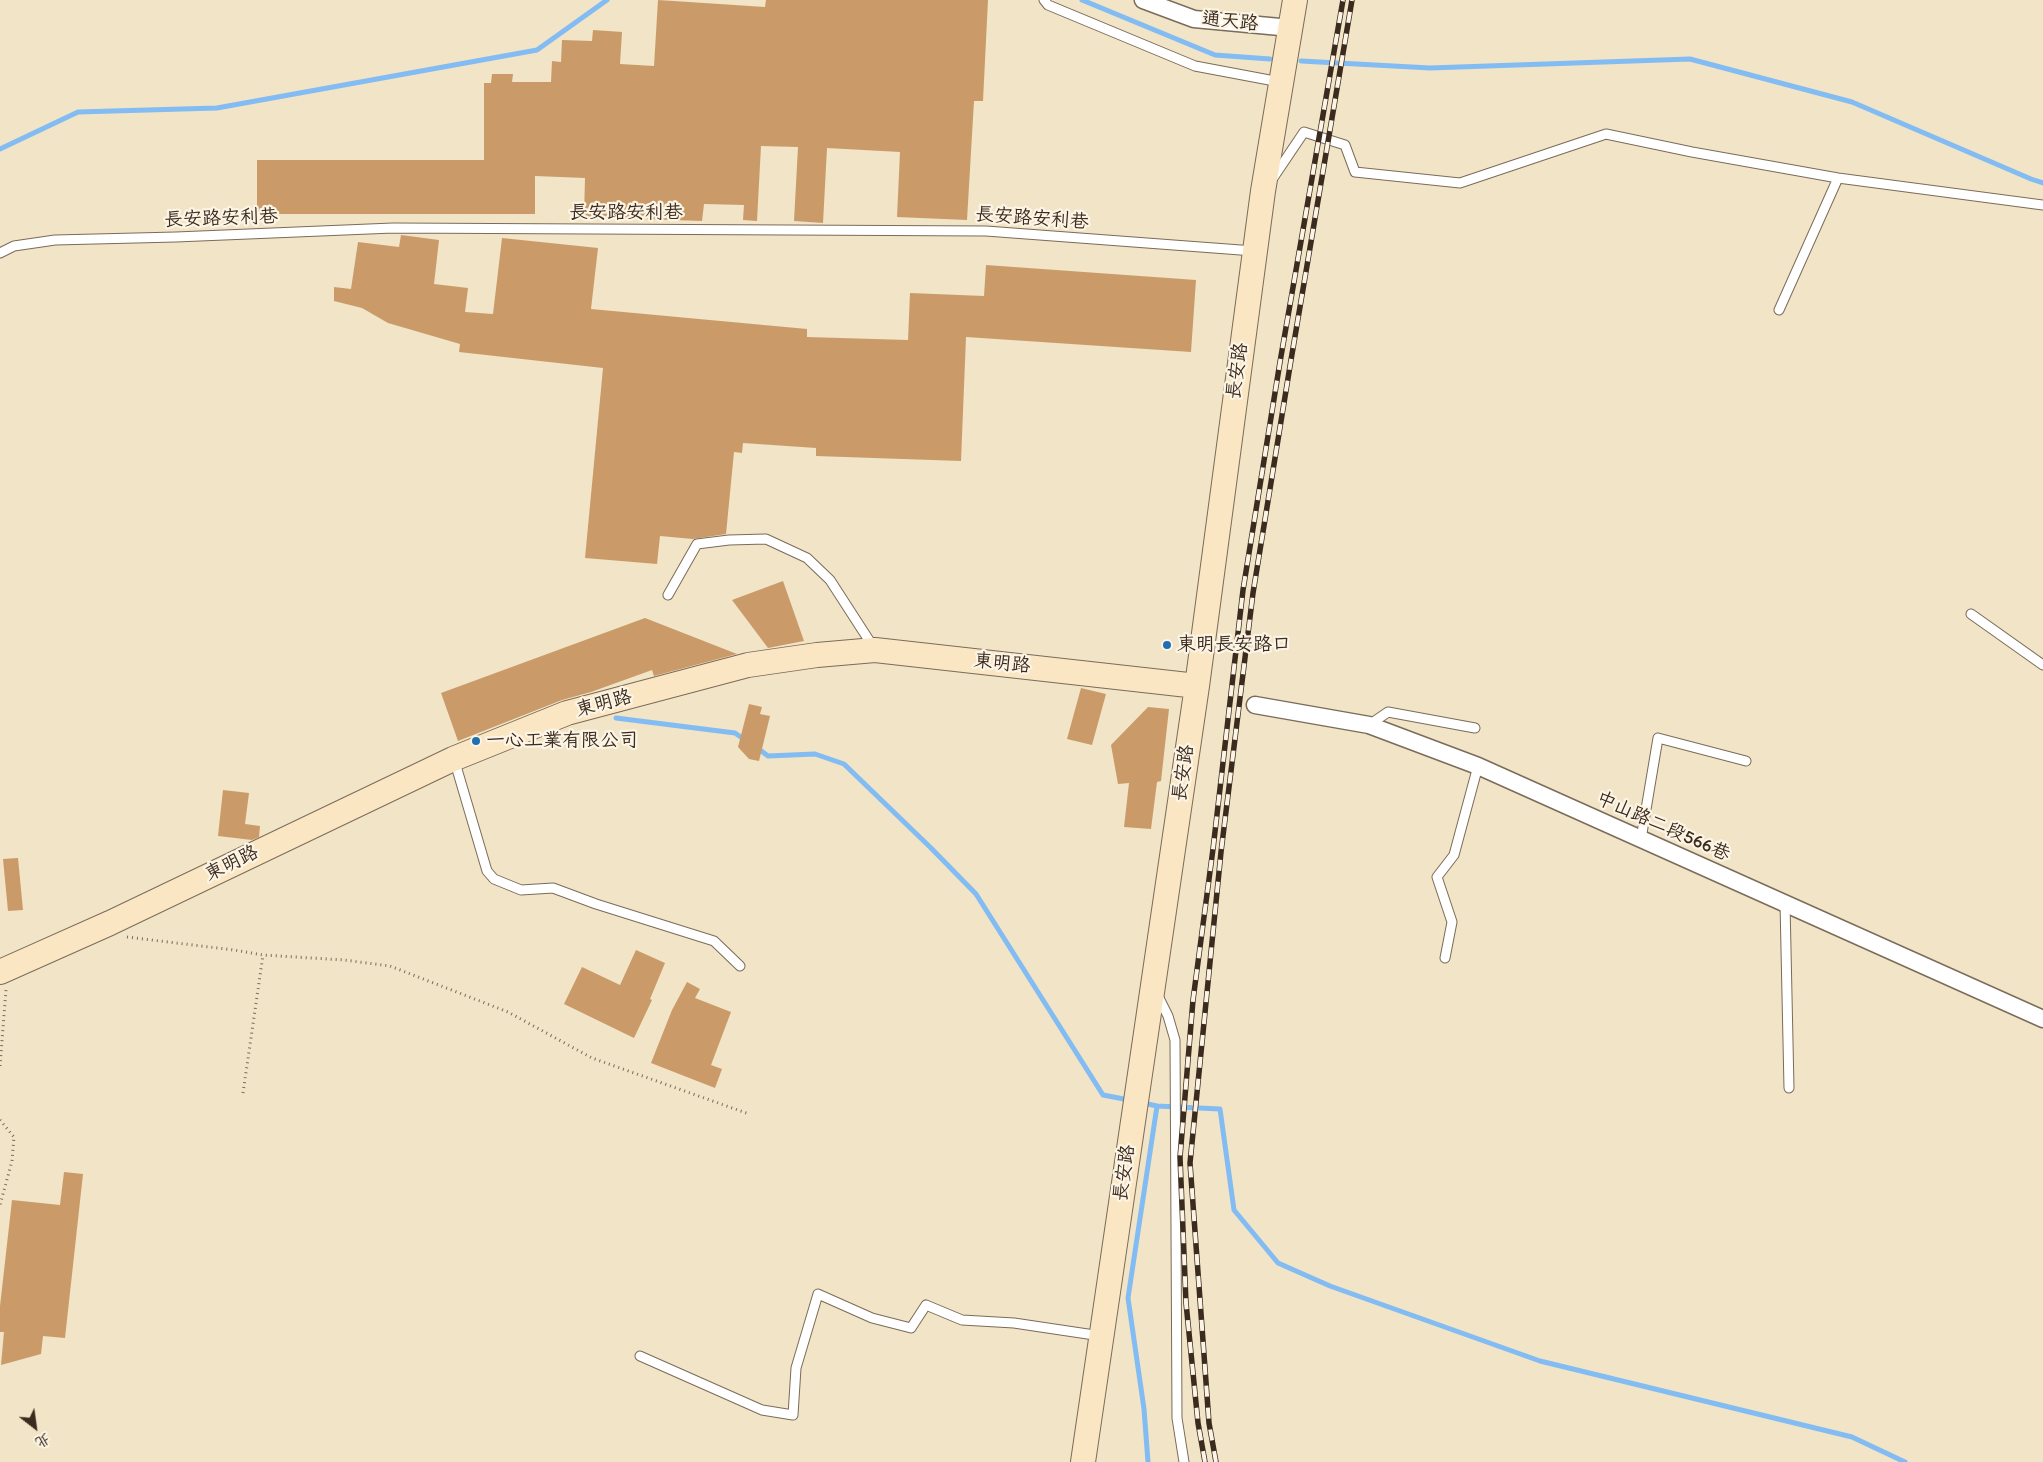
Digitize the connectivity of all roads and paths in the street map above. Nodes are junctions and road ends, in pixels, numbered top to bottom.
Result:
1 (1044, 0) edge
2 (1143, 0) edge
3 (1295, 0) edge
4 (1291, 28) junction
5 (1282, 83) junction
6 (1838, 178) junction
7 (1263, 191) junction
8 (2043, 205) edge
9 (1254, 252) junction
10 (0, 253) edge
11 (1779, 310) dead end
12 (668, 596) dead end
13 (1971, 614) dead end
14 (875, 650) junction
15 (2043, 665) edge
16 (1197, 686) junction
17 (1255, 705) dead end
18 (1369, 724) junction
19 (1475, 728) dead end
20 (454, 759) junction
21 (1746, 761) dead end
22 (1478, 766) junction
23 (1641, 839) junction
24 (1785, 903) junction
25 (110, 923) junction
26 (263, 955) junction
27 (1445, 958) dead end
28 (740, 966) dead end
29 (4, 971) edge
30 (1152, 985) junction
31 (2043, 1020) edge
32 (0, 1066) edge
33 (1789, 1088) dead end
34 (243, 1093) dead end
35 (749, 1114) dead end
36 (0, 1120) edge
37 (0, 1205) edge
38 (1102, 1336) junction
39 (640, 1356) dead end
40 (1083, 1462) edge
41 (1184, 1462) edge

1 - 5 lane
2 - 4 street, 通天路
3 - 4 main road
4 - 5 main road
5 - 7 main road, 長安路
6 - 7 lane
6 - 8 lane
6 - 11 lane
7 - 9 main road, 長安路
9 - 10 lane, 長安路安利巷
9 - 16 main road, 長安路
12 - 14 lane
13 - 15 lane
14 - 16 main road, 東明路
14 - 20 main road, 東明路
16 - 30 main road, 長安路
17 - 18 street, 中山路二段566巷
18 - 19 lane
18 - 22 street, 中山路二段566巷
20 - 25 main road, 東明路
20 - 28 lane
21 - 23 lane
22 - 23 street, 中山路二段566巷
22 - 27 lane
23 - 24 street, 中山路二段566巷
24 - 31 street, 中山路二段566巷
24 - 33 lane
25 - 26 path
25 - 29 main road, 東明路
26 - 34 path
26 - 35 path
29 - 32 path
30 - 38 main road, 長安路
30 - 41 lane
36 - 37 path
38 - 39 lane
38 - 40 main road, 長安路

